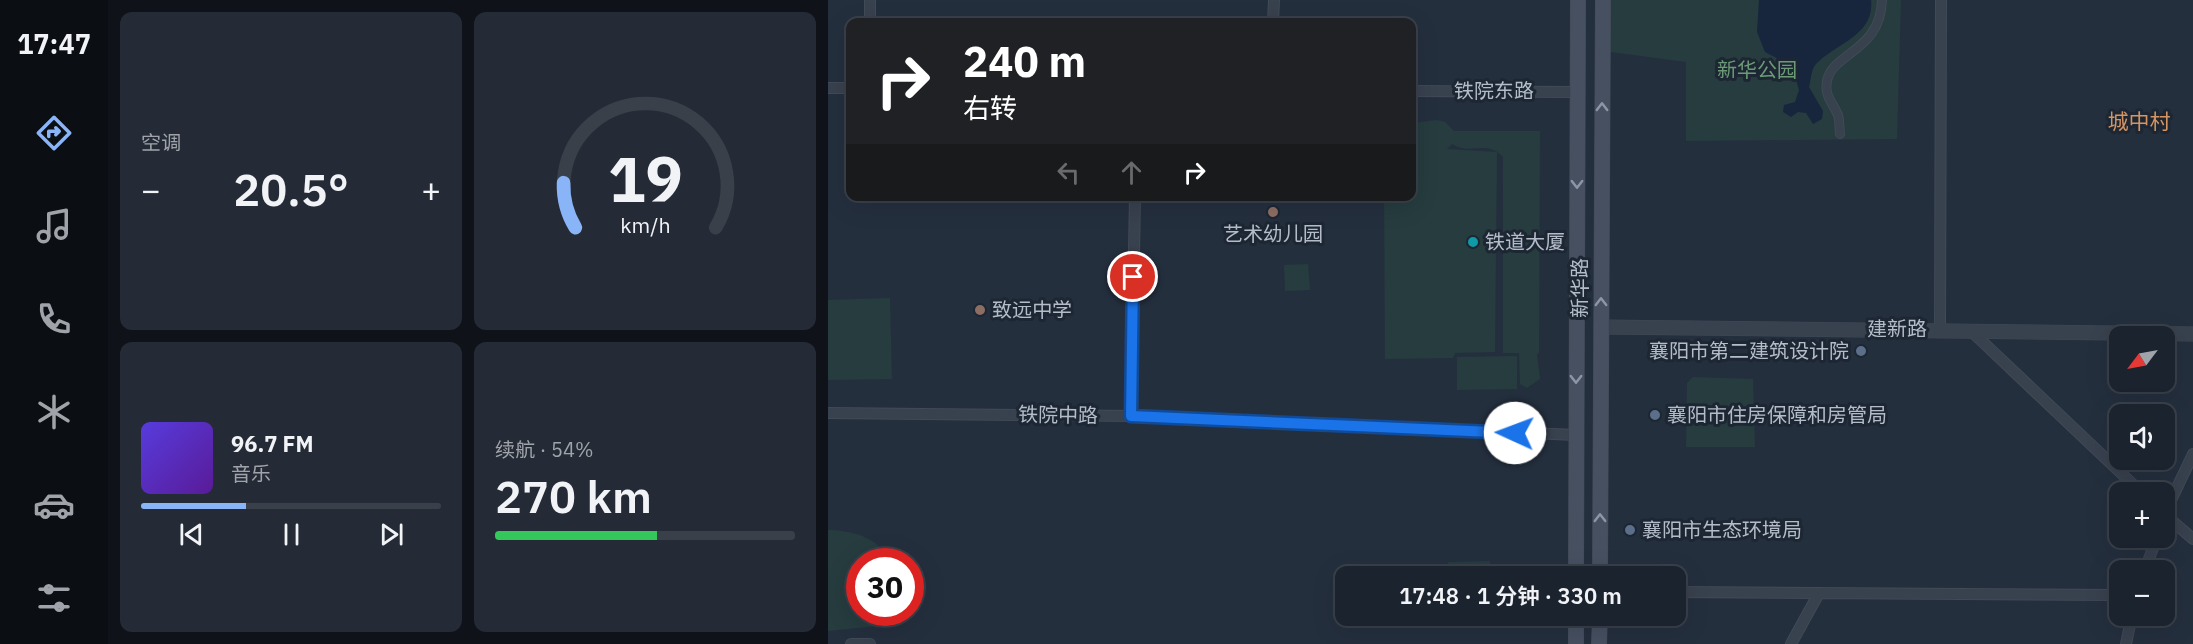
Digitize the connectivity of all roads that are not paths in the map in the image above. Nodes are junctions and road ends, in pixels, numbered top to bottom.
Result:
1 (870, 0) edge
2 (1274, 0) edge
3 (1578, 0) edge
4 (1603, 0) edge
5 (1882, 0) edge
6 (1941, 0) edge
7 (870, 18) edge
8 (1273, 18) edge
9 (828, 88) edge
10 (846, 88) edge
11 (1416, 91) edge
12 (1577, 92) junction
13 (1840, 134) dead end
14 (1135, 201) edge
15 (1601, 327) junction
16 (1940, 329) junction
17 (1970, 330) junction
18 (2193, 334) edge
19 (828, 413) edge
20 (1131, 416) junction
21 (1576, 435) junction
22 (2193, 454) edge
23 (2130, 482) edge
24 (2175, 492) edge
25 (2175, 524) edge
26 (2193, 539) edge
27 (1576, 566) edge
28 (1600, 566) edge
29 (1686, 592) edge
30 (1819, 593) junction
31 (2109, 595) edge
32 (1576, 626) edge
33 (1600, 626) edge
34 (2130, 626) edge
35 (851, 644) edge
36 (870, 644) edge
37 (1576, 644) edge
38 (1599, 644) edge
39 (1791, 644) edge
40 (2126, 644) edge

1 - 7 street
2 - 8 street
3 - 12 main road, 新华路
15 -> 4 main road, 新华路
5 - 13 street
6 - 16 street
9 - 10 street
11 - 12 street, 铁院东路
12 -> 21 main road, 新华路
14 - 20 street
15 - 16 street, 建新路
28 -> 15 main road, 新华路
16 - 17 street, 建新路
17 - 18 street, 建新路
17 - 23 street
19 - 20 street, 铁院中路
20 - 21 street, 铁院中路
21 - 27 main road, 新华路
22 - 24 street
25 - 26 street
29 - 30 street
30 - 31 street
30 - 39 street
32 - 37 main road
33 - 38 main road
34 - 40 street
35 - 36 street

